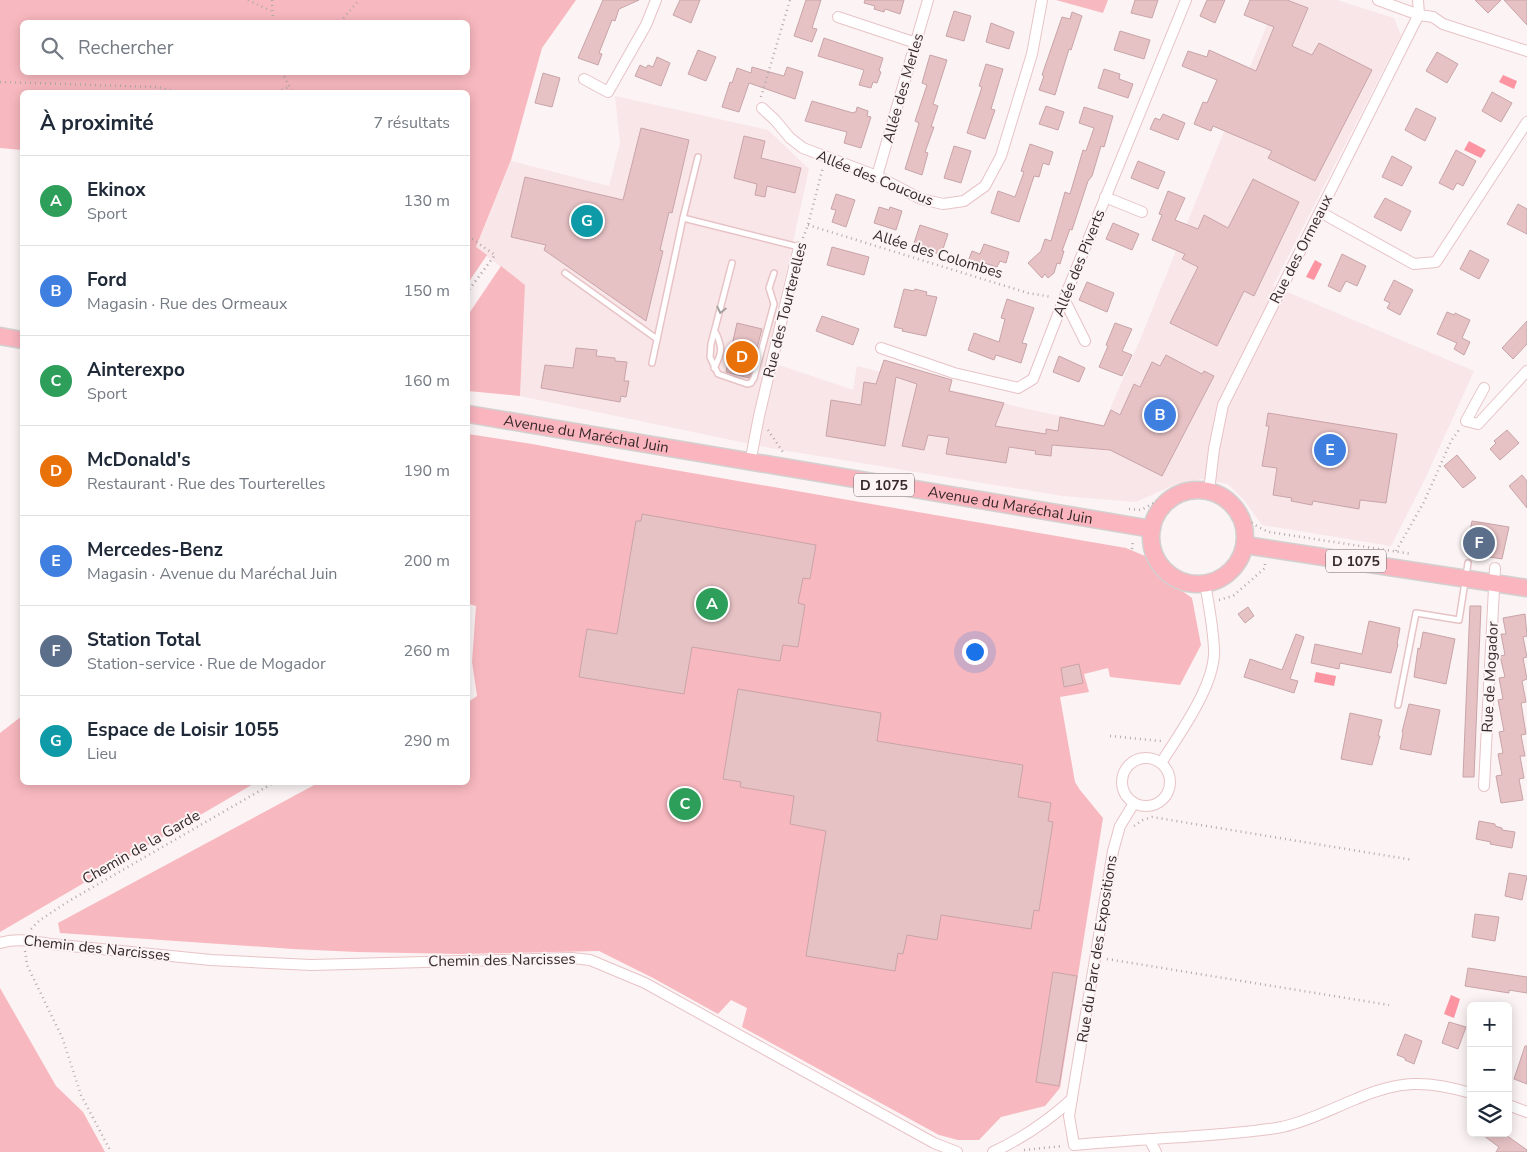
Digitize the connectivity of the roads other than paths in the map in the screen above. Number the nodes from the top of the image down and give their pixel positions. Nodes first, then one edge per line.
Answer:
1 (656, 0) edge
2 (928, 0) edge
3 (1042, 0) edge
4 (1186, 0) edge
5 (1378, 0) edge
6 (1418, 0) edge
7 (1419, 15) junction
8 (838, 17) dead end
9 (916, 44) junction
10 (1527, 51) edge
11 (584, 79) dead end
12 (762, 108) road end
13 (1527, 122) edge
14 (698, 157) dead end
15 (876, 176) junction
16 (1105, 197) junction
17 (1142, 212) dead end
18 (1320, 212) junction
19 (683, 218) junction
20 (799, 247) joint
21 (732, 263) dead end
22 (565, 273) dead end
23 (774, 274) dead end
24 (1064, 299) junction
25 (716, 332) junction
26 (0, 336) edge
27 (657, 339) junction
28 (20, 340) edge
29 (1085, 340) dead end
30 (881, 348) dead end
31 (652, 363) dead end
32 (714, 368) junction
33 (1527, 372) edge
34 (1484, 388) dead end
35 (470, 414) edge
36 (750, 463) junction
37 (1210, 491) junction
38 (1152, 529) junction
39 (1245, 545) junction
40 (1467, 571) junction
41 (1495, 575) junction
42 (1205, 584) junction
43 (1527, 588) edge
44 (1398, 705) dead end
45 (1161, 763) junction
46 (1484, 786) dead end
47 (1134, 803) junction
48 (0, 943) edge
49 (1467, 1092) edge
50 (1072, 1099) junction
51 (1512, 1106) edge
52 (1527, 1112) edge
53 (1148, 1139) junction
54 (957, 1152) edge
55 (993, 1152) edge
56 (1156, 1152) edge

1 - 11 street
2 - 9 street, Allée des Merles
3 - 15 street, Allée des Coucous
4 - 16 street, Allée des Piverts
5 - 7 street
6 - 7 street
7 - 10 street
7 - 18 street, Rue des Ormeaux
8 - 9 street
9 - 15 street, Allée des Merles
12 - 15 street, Allée des Coucous
13 - 18 street
14 - 19 lane
16 - 17 street
16 - 24 street, Allée des Piverts
18 - 37 street, Rue des Ormeaux
19 - 20 lane
19 - 27 lane
20 - 36 street, Rue des Tourterelles
21 -> 25 lane
22 - 27 lane
23 - 32 lane
24 - 29 street
24 - 30 street, Allée des Piverts
25 - 32 lane
25 - 32 lane
26 - 28 main road
27 - 31 lane
33 - 34 street
35 - 36 main road, Avenue du Maréchal Juin / D 1075
36 - 38 main road, Avenue du Maréchal Juin / D 1075
37 - 38 main road
37 - 39 main road
38 - 42 main road
39 - 40 main road, D 1075
39 - 42 main road
40 - 41 main road, D 1075
40 - 44 lane
41 - 43 main road, D 1075
41 - 46 street, Rue de Mogador
42 - 45 street
45 - 47 street
45 - 47 street
47 - 50 street, Rue du Parc des Expositions
48 - 54 street, Chemin des Narcisses
49 - 53 street
50 - 53 street, Rue du Parc des Expositions
50 - 55 street
51 - 52 street
53 - 56 street

